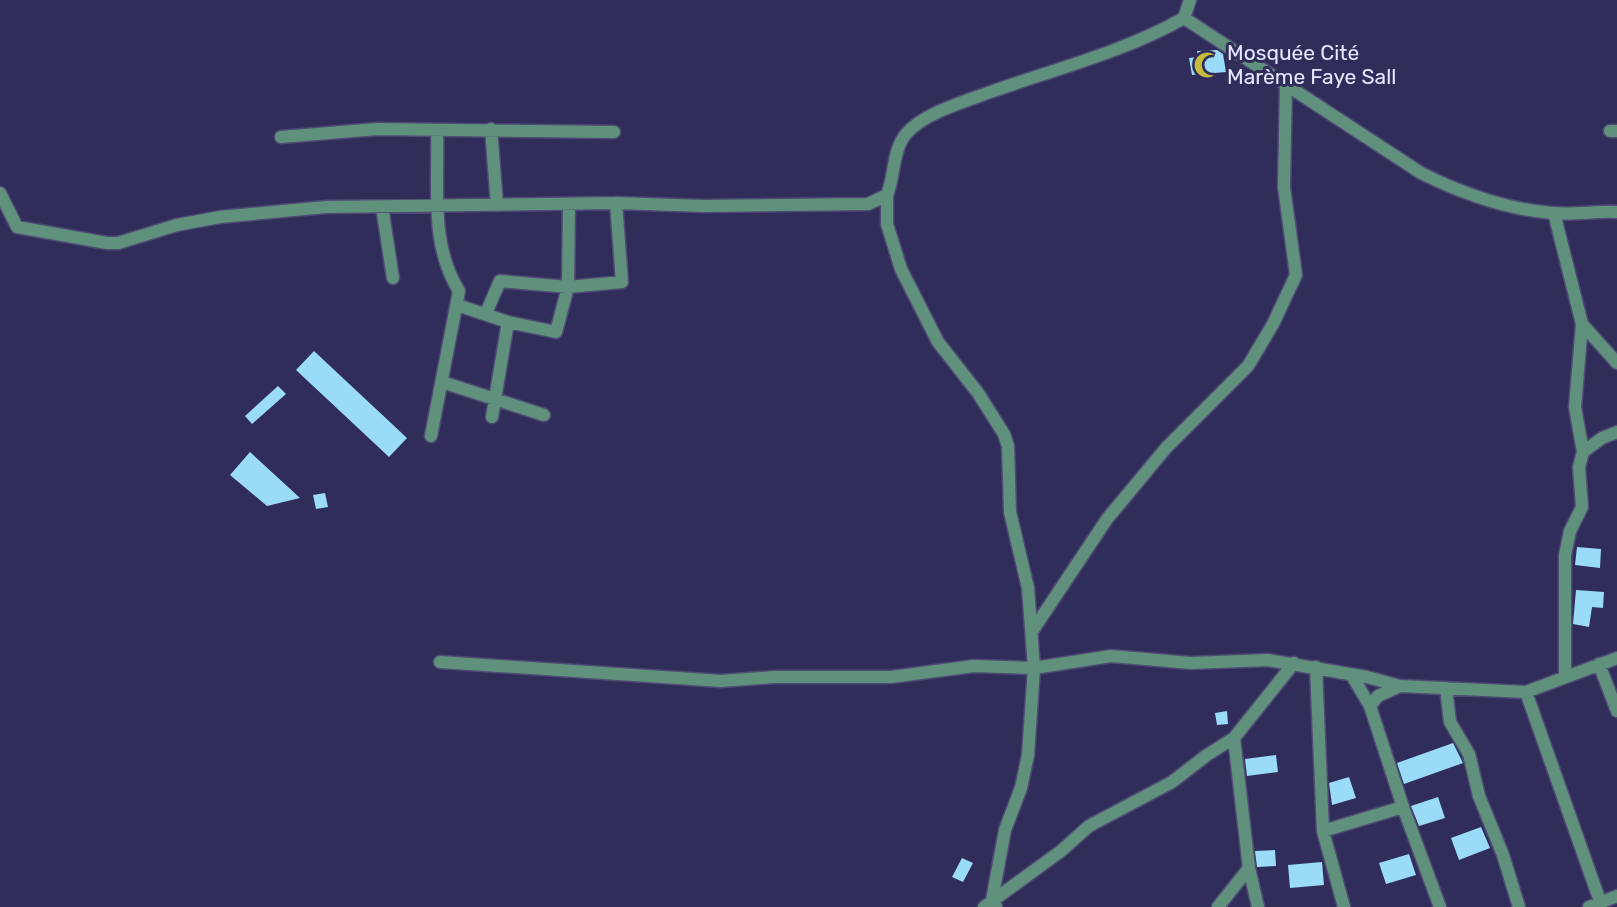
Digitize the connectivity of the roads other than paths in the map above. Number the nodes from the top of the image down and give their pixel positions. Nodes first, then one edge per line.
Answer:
1 (1190, 0) edge
2 (1184, 18) junction
3 (1286, 84) junction
4 (491, 129) junction
5 (437, 132) junction
6 (614, 132) dead end
7 (281, 137) dead end
8 (0, 193) edge
9 (886, 195) junction
10 (616, 203) junction
11 (496, 205) junction
12 (437, 206) junction
13 (569, 206) junction
14 (382, 207) junction
15 (1617, 212) edge
16 (1554, 213) junction
17 (393, 278) dead end
18 (568, 288) junction
19 (457, 305) junction
20 (486, 313) junction
21 (508, 322) junction
22 (1582, 324) junction
23 (1617, 363) edge
24 (442, 382) junction
25 (495, 398) junction
26 (544, 415) dead end
27 (492, 417) dead end
28 (1617, 432) edge
29 (431, 436) dead end
30 (1583, 452) junction
31 (1033, 630) junction
32 (1617, 658) edge
33 (440, 662) dead end
34 (1294, 663) junction
35 (1599, 664) junction
36 (1034, 668) junction
37 (1316, 668) junction
38 (1351, 674) junction
39 (1565, 677) junction
40 (1400, 686) junction
41 (1446, 688) junction
42 (1526, 692) junction
43 (1370, 706) junction
44 (1617, 711) edge
45 (1234, 738) junction
46 (1403, 807) junction
47 (1323, 831) junction
48 (1249, 868) junction
49 (1617, 896) edge
50 (990, 905) edge
51 (1595, 905) edge
52 (1218, 907) edge
53 (1258, 907) edge
54 (1344, 907) edge
55 (1440, 907) edge
56 (1519, 907) edge

1 - 2 street
2 - 3 street
2 - 9 street
3 - 16 street
3 - 31 street
4 - 5 street
4 - 6 street
4 - 11 street
5 - 7 street
5 - 12 street
8 - 14 street
9 - 10 street
9 - 31 street
10 - 13 street
10 - 18 street
11 - 12 street
11 - 13 street
12 - 14 street
12 - 19 street
13 - 18 street
14 - 17 street
15 - 16 street
16 - 22 street
18 - 20 street
18 - 21 street
19 - 20 street
19 - 24 street
20 - 21 street
21 - 25 street
22 - 23 street
22 - 30 street
24 - 25 street
24 - 29 street
25 - 26 street
25 - 27 street
28 - 30 street
30 - 39 street
31 - 36 street
32 - 35 street
33 - 36 street
34 - 36 street
34 - 37 street
34 - 45 street
35 - 39 street
35 - 44 street
36 - 50 street
37 - 38 street
37 - 47 street
38 - 40 street
38 - 43 street
39 - 42 street
40 - 41 street
40 - 43 street
41 - 42 street
41 - 56 street
42 - 51 street
43 - 46 street
45 - 48 street
45 - 50 street
46 - 47 street
46 - 55 street
47 - 54 street
48 - 52 street
48 - 53 street
49 - 51 street

